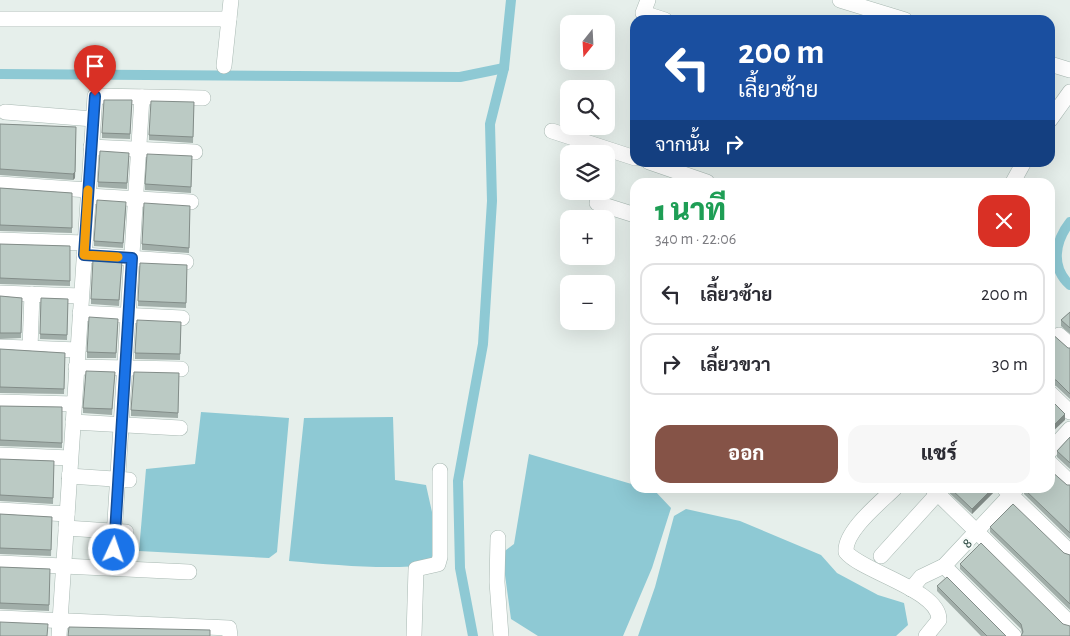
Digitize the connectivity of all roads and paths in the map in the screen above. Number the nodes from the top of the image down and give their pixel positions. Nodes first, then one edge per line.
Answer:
1 (231, 0) edge
2 (648, 0) edge
3 (840, 0) edge
4 (649, 15) edge
5 (889, 15) edge
6 (0, 19) edge
7 (229, 19) junction
8 (224, 66) dead end
9 (1055, 66) edge
10 (1070, 70) edge
11 (1070, 92) edge
12 (142, 97) junction
13 (203, 98) dead end
14 (5, 112) dead end
15 (1055, 113) edge
16 (93, 119) junction
17 (552, 131) dead end
18 (91, 147) junction
19 (138, 149) junction
20 (195, 152) dead end
21 (630, 156) edge
22 (664, 167) edge
23 (1021, 167) edge
24 (695, 178) edge
25 (1015, 178) edge
26 (0, 184) edge
27 (88, 193) junction
28 (135, 199) junction
29 (190, 202) dead end
30 (597, 203) dead end
31 (630, 213) edge
32 (0, 240) edge
33 (84, 249) junction
34 (132, 258) junction
35 (186, 262) dead end
36 (0, 293) edge
37 (32, 294) junction
38 (81, 296) junction
39 (80, 313) junction
40 (128, 315) junction
41 (182, 318) dead end
42 (0, 347) edge
43 (30, 348) junction
44 (78, 350) junction
45 (76, 367) junction
46 (125, 368) junction
47 (181, 368) dead end
48 (1055, 398) edge
49 (0, 402) edge
50 (74, 404) junction
51 (1070, 412) edge
52 (73, 422) junction
53 (121, 425) junction
54 (180, 428) dead end
55 (1070, 429) edge
56 (1055, 446) edge
57 (0, 455) edge
58 (70, 458) junction
59 (1055, 468) edge
60 (440, 471) dead end
61 (69, 476) junction
62 (124, 480) junction
63 (1070, 482) edge
64 (890, 493) edge
65 (933, 493) edge
66 (938, 493) edge
67 (1009, 493) edge
68 (1014, 493) edge
69 (0, 510) edge
70 (66, 521) junction
71 (120, 532) junction
72 (977, 532) junction
73 (498, 538) dead end
74 (1070, 552) edge
75 (881, 556) dead end
76 (0, 563) edge
77 (64, 566) junction
78 (944, 566) junction
79 (112, 568) junction
80 (189, 572) dead end
81 (911, 589) junction
82 (0, 618) edge
83 (60, 620) junction
84 (1070, 623) edge
85 (59, 636) edge
86 (230, 636) edge
87 (414, 636) edge
88 (501, 636) edge
89 (926, 636) edge
90 (1014, 636) edge

1 - 7 street
2 - 4 street
3 - 5 street
6 - 7 street
7 - 8 street
9 - 10 street
11 - 15 street
12 - 13 street
12 - 16 street
12 - 19 street
14 - 16 street
16 - 18 street
17 - 21 street
18 - 19 street
18 - 27 street
19 - 20 street
19 - 28 street
22 - 24 street
23 - 25 street
26 - 27 street
27 - 28 street
27 - 33 street
28 - 29 street
28 - 34 street
30 - 31 street
32 - 33 street
33 - 34 street
33 - 38 street
34 - 35 street
34 - 40 street
36 - 37 street
37 - 38 street
37 - 43 street
38 - 39 street
39 - 40 street
39 - 44 street
40 - 41 street
40 - 46 street
42 - 43 street
43 - 44 street
44 - 45 street
45 - 46 street
45 - 50 street
46 - 47 street
46 - 53 street
48 - 51 street
49 - 50 street
50 - 52 street
52 - 53 street
52 - 58 street
53 - 54 street
53 - 62 street
55 - 56 street
57 - 58 street
58 - 61 street
59 - 63 street
60 - 87 street
61 - 62 street
61 - 70 street
62 - 71 street
64 - 81 street
65 - 75 street
66 - 72 street
67 - 72 street, 8
68 - 74 street
69 - 70 street
70 - 71 street
70 - 77 street
71 - 79 street
72 - 78 street, 8
72 - 84 street
73 - 88 street
76 - 77 street
77 - 79 street
77 - 83 street
78 - 81 street, 8
78 - 90 street
79 - 80 street
81 - 89 street
82 - 83 street
83 - 85 street
83 - 86 street

